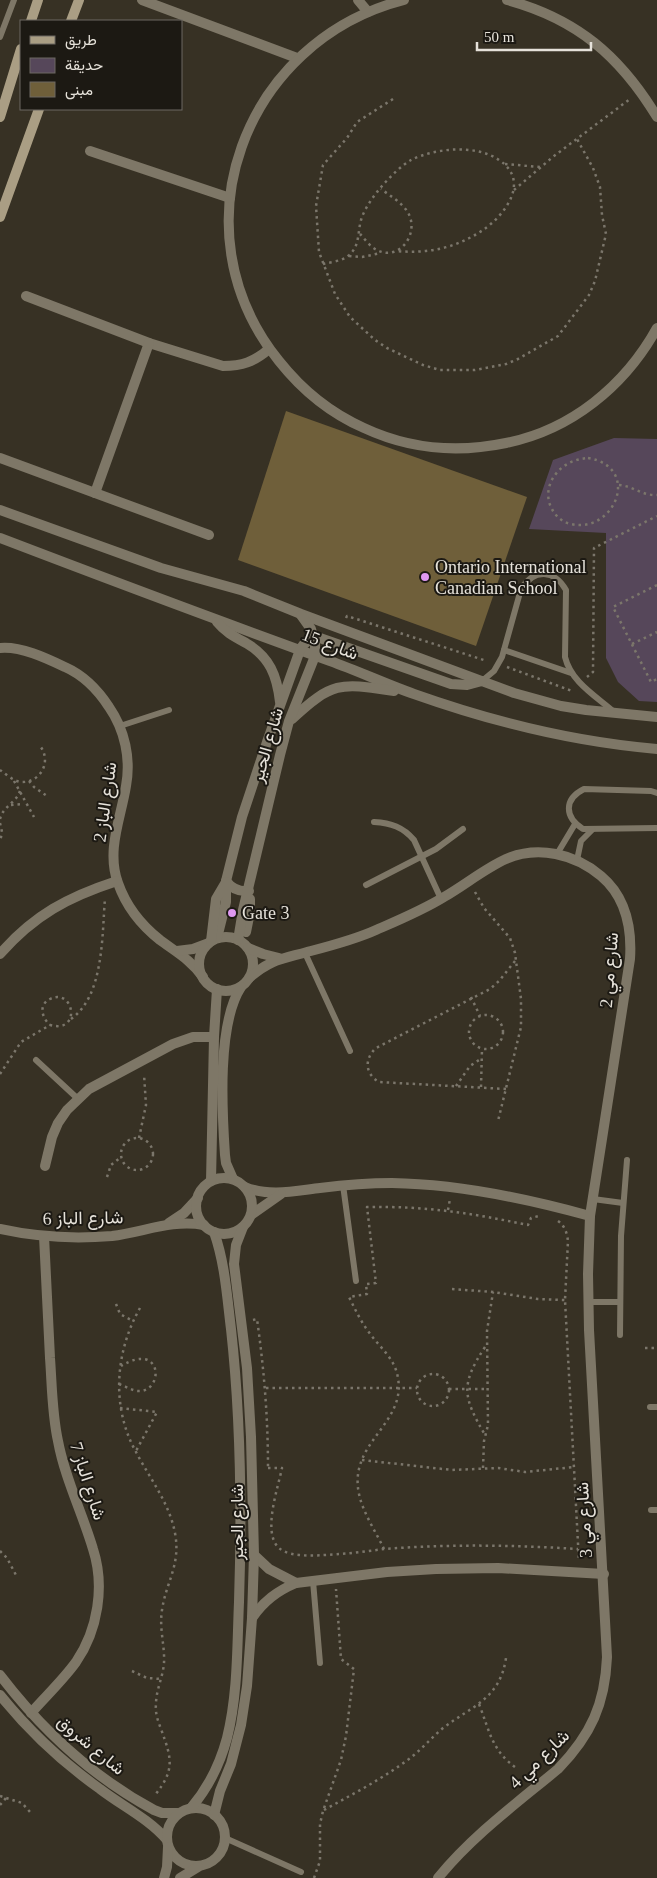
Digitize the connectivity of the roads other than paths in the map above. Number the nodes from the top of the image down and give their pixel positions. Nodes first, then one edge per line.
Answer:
1 (14, 0) edge
2 (38, 0) edge
3 (79, 0) edge
4 (142, 0) edge
5 (358, 0) edge
6 (404, 0) edge
7 (508, 0) edge
8 (368, 12) junction
9 (30, 20) edge
10 (71, 20) edge
11 (0, 37) edge
12 (20, 52) edge
13 (297, 58) junction
14 (39, 110) edge
15 (0, 117) edge
16 (657, 118) edge
17 (90, 151) dead end
18 (230, 198) junction
19 (0, 217) edge
20 (26, 296) dead end
21 (657, 328) edge
22 (149, 342) junction
23 (269, 349) junction
24 (0, 458) edge
25 (95, 493) junction
26 (0, 510) edge
27 (208, 535) dead end
28 (0, 538) edge
29 (301, 614) junction
30 (214, 620) junction
31 (314, 638) junction
32 (0, 648) edge
33 (300, 650) junction
34 (504, 650) junction
35 (315, 656) junction
36 (571, 673) junction
37 (482, 681) junction
38 (412, 694) junction
39 (281, 705) junction
40 (169, 710) dead end
41 (616, 714) junction
42 (657, 717) edge
43 (289, 721) junction
44 (120, 726) junction
45 (657, 749) edge
46 (657, 793) edge
47 (374, 822) dead end
48 (575, 824) junction
49 (657, 828) edge
50 (463, 829) dead end
51 (592, 830) junction
52 (557, 854) junction
53 (422, 857) junction
54 (577, 860) junction
55 (117, 881) junction
56 (226, 881) junction
57 (366, 885) dead end
58 (249, 891) junction
59 (441, 899) junction
60 (212, 941) junction
61 (243, 944) junction
62 (177, 951) junction
63 (305, 953) junction
64 (0, 954) edge
65 (279, 958) junction
66 (203, 977) junction
67 (249, 978) junction
68 (241, 987) junction
69 (217, 989) junction
70 (214, 1037) junction
71 (350, 1051) dead end
72 (36, 1060) dead end
73 (77, 1098) junction
74 (627, 1160) dead end
75 (45, 1166) dead end
76 (233, 1179) junction
77 (212, 1181) junction
78 (343, 1185) junction
79 (245, 1187) junction
80 (283, 1192) junction
81 (198, 1198) junction
82 (593, 1199) junction
83 (623, 1203) junction
84 (251, 1215) junction
85 (590, 1216) junction
86 (166, 1224) junction
87 (204, 1225) junction
88 (243, 1227) junction
89 (0, 1229) edge
90 (214, 1232) junction
91 (44, 1236) junction
92 (356, 1281) dead end
93 (588, 1302) junction
94 (619, 1302) junction
95 (620, 1335) dead end
96 (254, 1554) junction
97 (604, 1574) junction
98 (313, 1581) junction
99 (296, 1584) junction
100 (252, 1618) junction
101 (320, 1662) dead end
102 (0, 1675) edge
103 (0, 1695) edge
104 (31, 1713) junction
105 (191, 1808) junction
106 (179, 1813) junction
107 (214, 1815) junction
108 (225, 1838) junction
109 (167, 1843) junction
110 (198, 1867) junction
111 (301, 1872) dead end
112 (164, 1878) edge
113 (180, 1878) edge
114 (438, 1878) edge

1 - 11 lane
2 - 9 main road
3 - 10 main road
4 - 13 street
5 - 8 street
6 - 8 street
7 - 16 street
8 - 13 street
12 - 15 main road
13 - 18 street
14 - 19 main road
17 - 18 street
18 - 23 street
20 - 22 street
21 - 23 street
22 - 23 street
22 - 25 street
24 - 25 street
25 - 27 street
26 - 29 street, شارع 15
28 - 30 street, شارع 15
29 - 31 street, شارع الجير
29 - 37 street, شارع 15
30 - 33 street, شارع 15
30 - 39 street
31 - 33 street
31 - 35 street, شارع الجير
31 - 37 street
32 - 44 street, شارع الباز 2
33 - 35 street, شارع 15
33 - 39 street, شارع الجير
34 - 36 lane
34 - 36 lane
34 - 37 lane
35 - 38 street, شارع 15
35 - 43 street, شارع الجير
36 - 41 lane
37 - 41 street, شارع 15
38 - 43 street
38 - 45 street, شارع 15
39 - 56 street, شارع الجير
40 - 44 lane
41 - 42 street, شارع 15
43 - 58 street, شارع الجير
44 - 55 street, شارع الباز 2
46 - 48 lane
47 - 53 lane
48 - 51 lane
48 - 52 lane
49 - 51 lane
50 - 53 lane
51 - 54 lane
52 - 54 street, شارع مي 2
52 - 59 street, شارع مي 2
53 - 57 lane
53 - 59 lane
54 - 82 street, شارع مي 2
55 - 62 street, شارع الباز 2
55 - 64 street
56 - 58 street
56 - 60 street, شارع الجير
58 - 61 street, شارع الجير
59 - 63 street, شارع مي 2
60 - 61 street
60 - 62 street
60 - 66 street
61 - 65 street, شارع مي 2
61 - 67 street
62 - 66 street, شارع الباز 2
63 - 65 street, شارع مي 2
63 - 71 lane
65 - 67 street, شارع مي 2
66 - 69 street
67 - 68 street
68 - 69 street
68 - 76 street
69 - 70 street
70 - 73 street
70 - 77 street
72 - 73 lane
73 - 75 street
74 - 83 lane
76 - 77 street
76 - 79 street
77 - 81 street
78 - 80 street
78 - 85 street
78 - 92 lane
79 - 80 street
79 - 84 street
80 - 84 street
81 - 86 street, شارع الباز 6
81 - 87 street
82 - 83 lane
82 - 85 street, شارع مي 2
83 - 94 lane
84 - 88 street
85 - 93 street, شارع مي 3
86 - 87 street, شارع الباز 6
86 - 91 street, شارع الباز 6
87 - 90 street
88 - 90 street
88 - 96 street, شارع الجير
89 - 91 street, شارع الباز 6
90 - 105 street, شارع الجير
91 - 104 street, شارع الباز 7
93 - 94 lane
93 - 97 street, شارع مي 3
94 - 95 lane
96 - 99 street
96 - 100 street, شارع الجير
97 - 98 street, شارع مي 3
97 - 114 street, شارع مي 4
98 - 99 street, شارع مي 3
98 - 101 lane
99 - 100 street, شارع مي 3
100 - 107 street, شارع الجير
102 - 104 street, شارع شروق
103 - 109 street, شارع شروق
104 - 106 street, شارع شروق
105 - 106 street
105 - 107 street
106 - 109 street
107 - 108 street
108 - 110 street
108 - 111 lane
109 - 110 street
109 - 112 street
110 - 113 street

